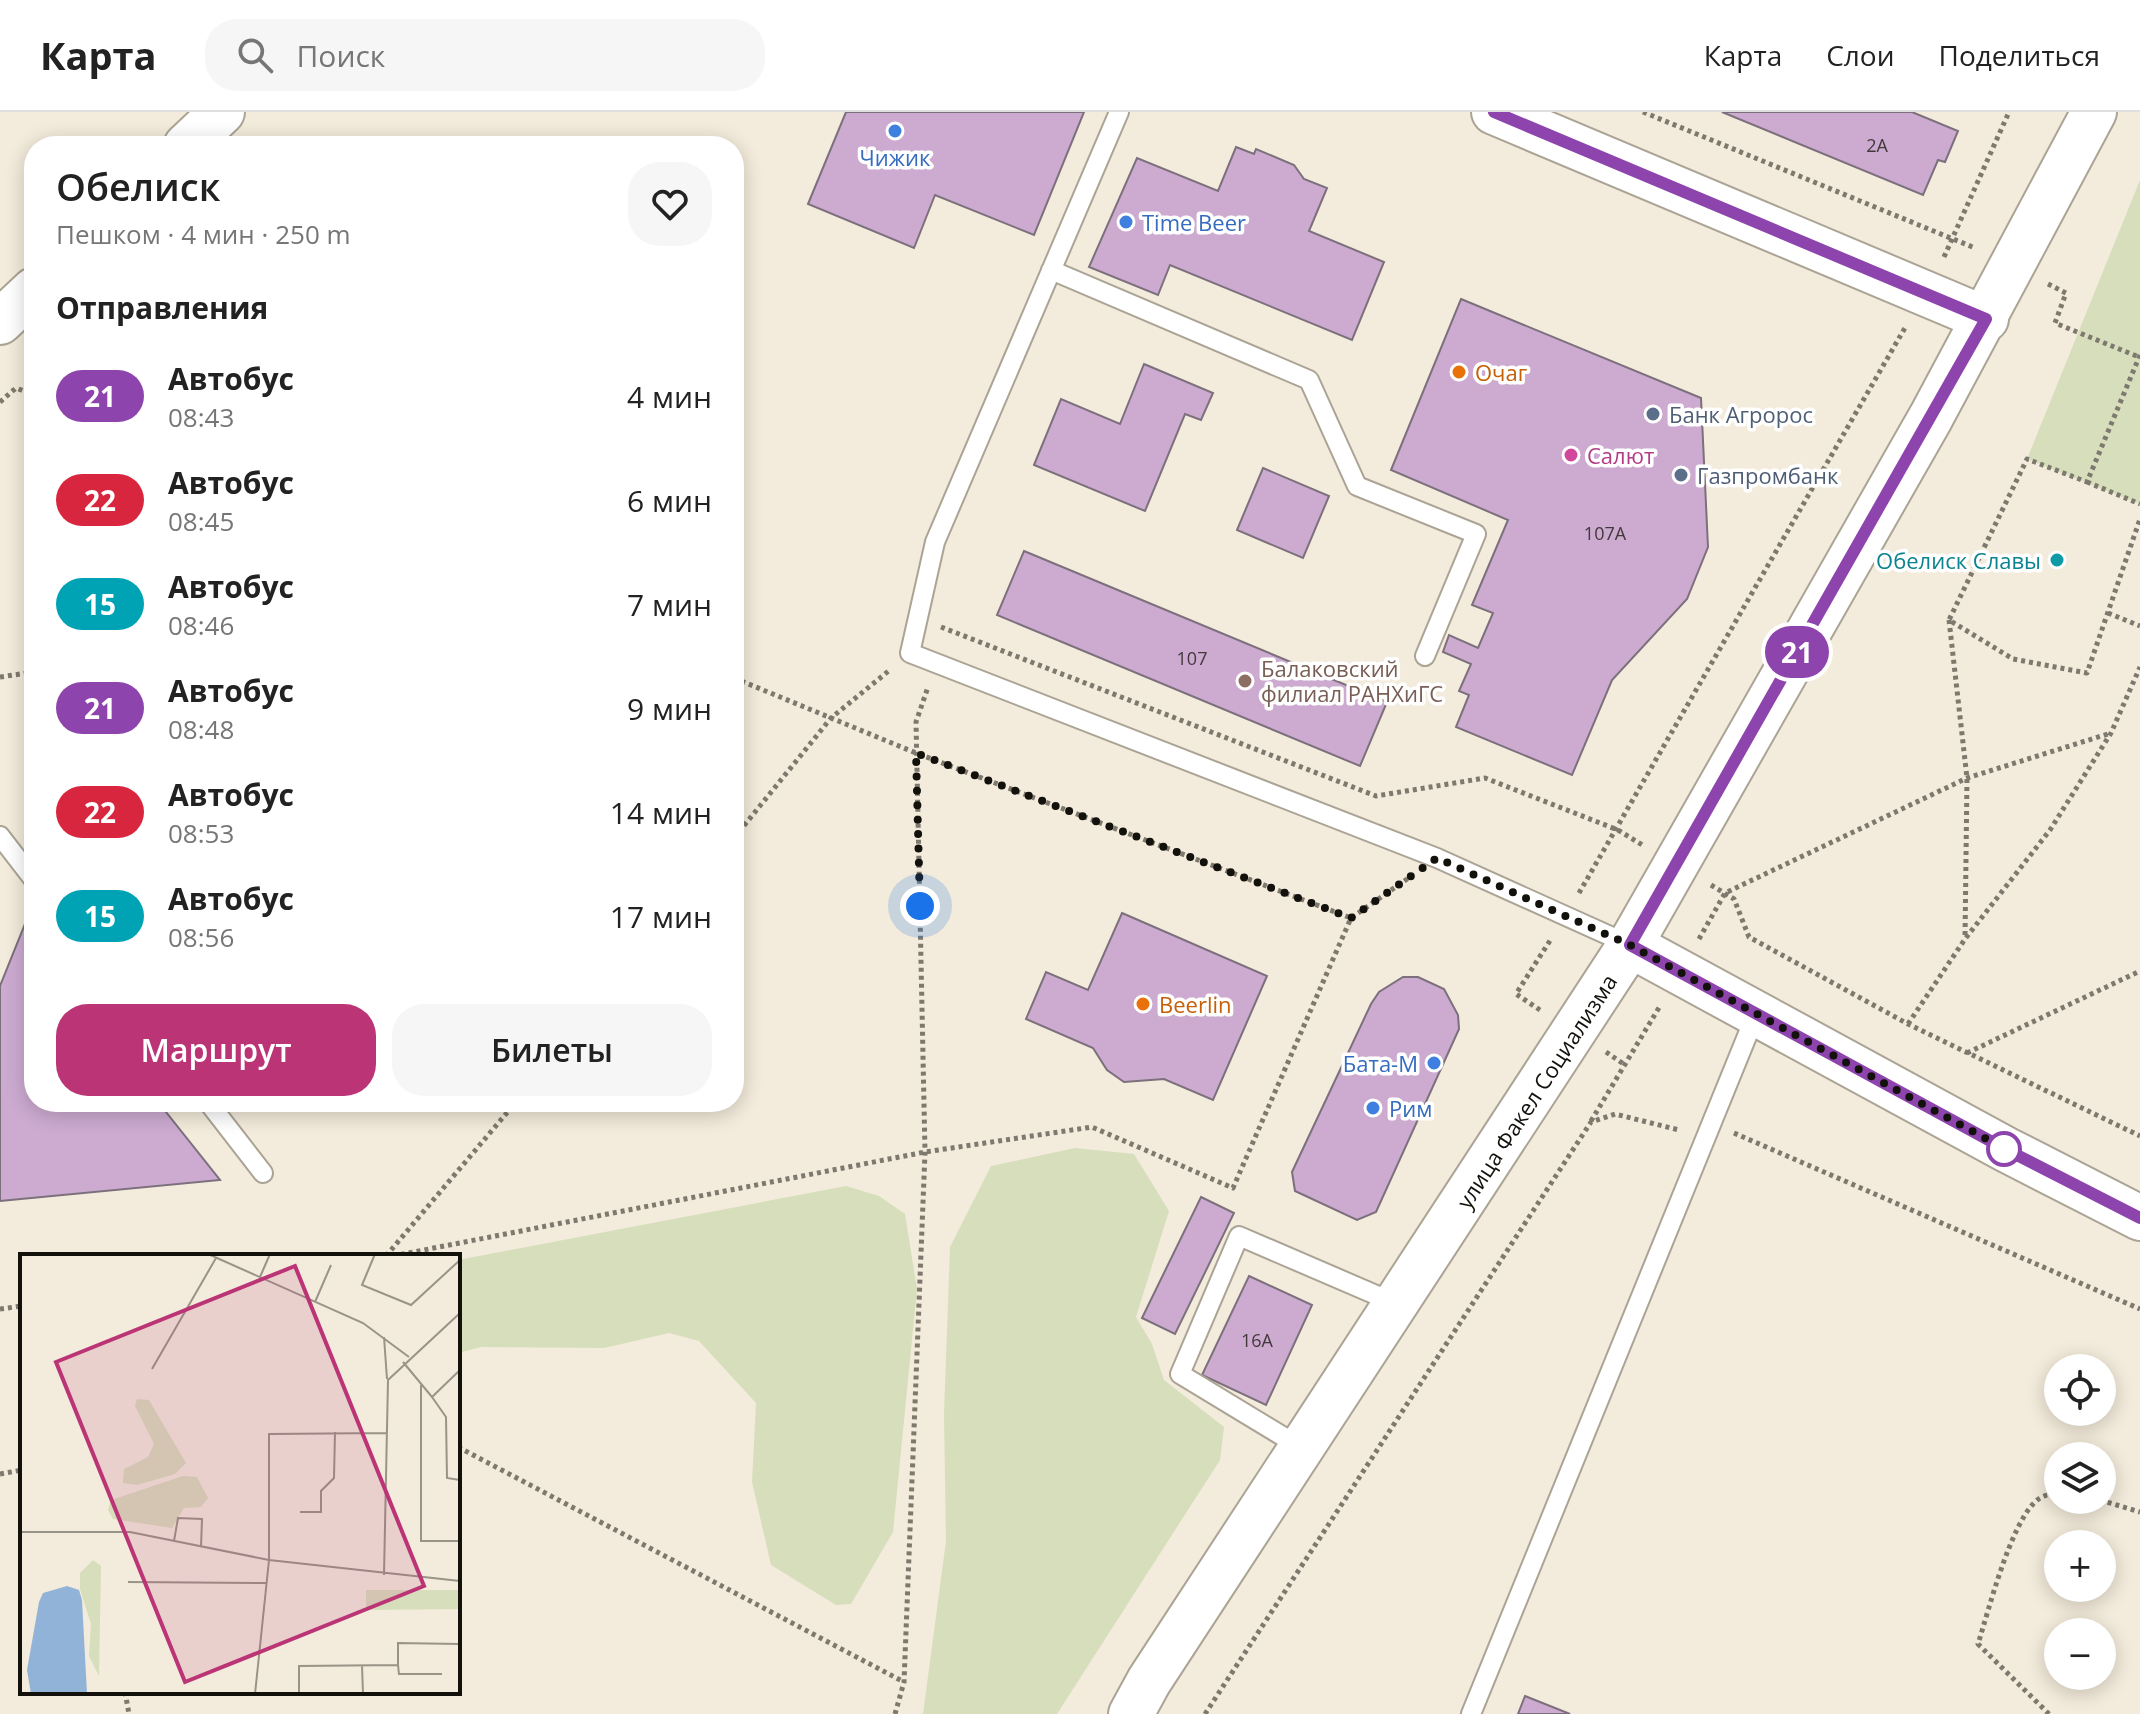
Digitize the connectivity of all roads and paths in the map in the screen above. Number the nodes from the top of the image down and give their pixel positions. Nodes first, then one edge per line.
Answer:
1 (222, 112) edge
2 (1119, 112) edge
3 (1494, 112) edge
4 (1643, 112) edge
5 (2009, 112) edge
6 (2094, 112) edge
7 (197, 136) edge
8 (1954, 238) junction
9 (1978, 249) dead end
10 (1942, 261) dead end
11 (1051, 270) junction
12 (2040, 280) dead end
13 (24, 299) edge
14 (1913, 314) dead end
15 (1986, 319) junction
16 (0, 322) edge
17 (2140, 356) edge
18 (24, 391) edge
19 (0, 402) edge
20 (2087, 482) junction
21 (2140, 504) edge
22 (2140, 519) edge
23 (2108, 613) junction
24 (918, 619) junction
25 (1949, 620) junction
26 (2140, 626) edge
27 (910, 653) junction
28 (1425, 656) dead end
29 (937, 664) junction
30 (2140, 667) edge
31 (24, 673) edge
32 (0, 677) edge
33 (744, 682) edge
34 (831, 718) junction
35 (2111, 733) junction
36 (916, 753) junction
37 (1967, 778) junction
38 (744, 826) edge
39 (0, 836) edge
40 (1437, 858) junction
41 (24, 867) edge
42 (1709, 885) dead end
43 (1725, 893) junction
44 (1351, 918) junction
45 (1965, 939) junction
46 (1630, 945) junction
47 (2140, 971) edge
48 (1756, 1014) junction
49 (1908, 1024) junction
50 (1967, 1053) junction
51 (216, 1112) edge
52 (508, 1112) edge
53 (1711, 1124) junction
54 (2140, 1136) edge
55 (925, 1152) junction
56 (263, 1173) dead end
57 (2140, 1218) edge
58 (388, 1254) edge
59 (403, 1254) edge
60 (1397, 1304) junction
61 (20, 1306) edge
62 (0, 1309) edge
63 (2140, 1309) edge
64 (460, 1448) edge
65 (1303, 1449) junction
66 (20, 1470) edge
67 (0, 1474) edge
68 (2044, 1496) edge
69 (2116, 1505) edge
70 (2140, 1512) edge
71 (904, 1682) junction
72 (125, 1694) edge
73 (129, 1714) edge
74 (895, 1714) edge
75 (1131, 1714) edge
76 (1205, 1714) edge
77 (1471, 1714) edge
78 (2049, 1714) edge

1 - 7 main road
2 - 11 lane
3 - 15 main road
4 - 8 path
5 - 8 path
6 - 15 main road, улица Факел Социализма
8 - 9 path
8 - 10 path
11 - 24 lane
11 - 28 lane
12 - 17 path
13 - 16 main road
14 - 24 path
15 - 46 main road, улица Факел Социализма
17 - 20 path
18 - 19 path
20 - 21 path
20 - 25 path
22 - 23 path
23 - 25 path
23 - 26 path
24 - 27 lane
25 - 37 path
27 - 29 lane
27 - 34 path
29 - 36 path
29 - 40 lane
30 - 35 path
31 - 32 path
33 - 34 path
34 - 36 path
34 - 38 path
35 - 37 path
35 - 45 path
36 - 44 path
36 - 55 path
37 - 43 path
37 - 45 path
39 - 41 lane
40 - 44 path
40 - 46 lane
42 - 43 path
43 - 49 path
44 - 55 path
45 - 49 path
46 - 48 main road
46 - 60 main road, улица Факел Социализма
47 - 50 path
48 - 53 lane
48 - 57 main road
49 - 50 path
50 - 54 path
51 - 56 lane
52 - 58 path
53 - 63 path
53 - 76 path
53 - 77 lane
55 - 59 path
55 - 71 path
60 - 65 main road, улица Факел Социализма
60 - 65 lane
61 - 62 path
64 - 71 path
65 - 75 main road, улица Факел Социализма
66 - 67 path
68 - 78 path
69 - 70 path
71 - 74 path
72 - 73 path

